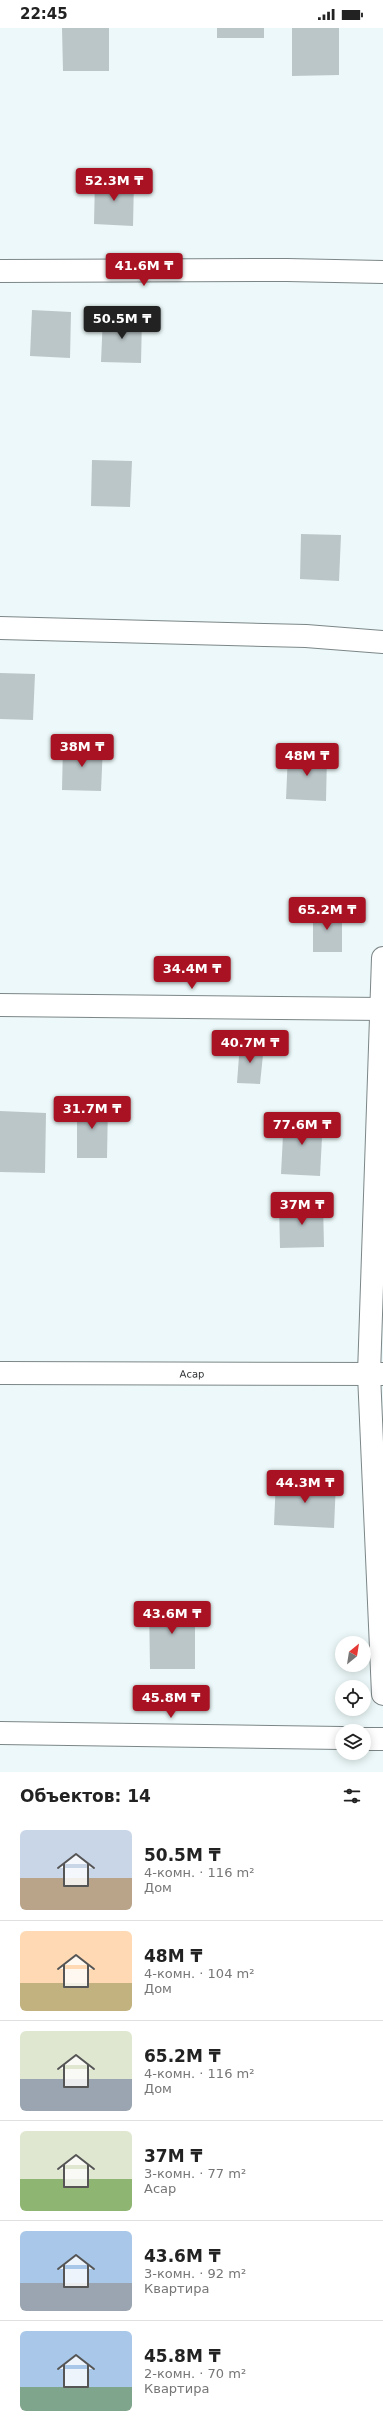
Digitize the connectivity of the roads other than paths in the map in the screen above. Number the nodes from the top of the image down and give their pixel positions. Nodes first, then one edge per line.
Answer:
1 (0, 271) edge
2 (383, 272) edge
3 (0, 628) edge
4 (383, 642) edge
5 (383, 958) edge
6 (0, 1004) edge
7 (382, 1009) edge
8 (0, 1373) edge
9 (376, 1374) edge
10 (383, 1694) edge
11 (0, 1733) edge
12 (335, 1738) edge
13 (371, 1739) edge
14 (383, 1739) edge

1 - 2 street
3 - 4 street
5 - 7 street
6 - 7 street
7 - 9 street
8 - 9 street, Асар
9 - 10 street
11 - 12 street
13 - 14 street

